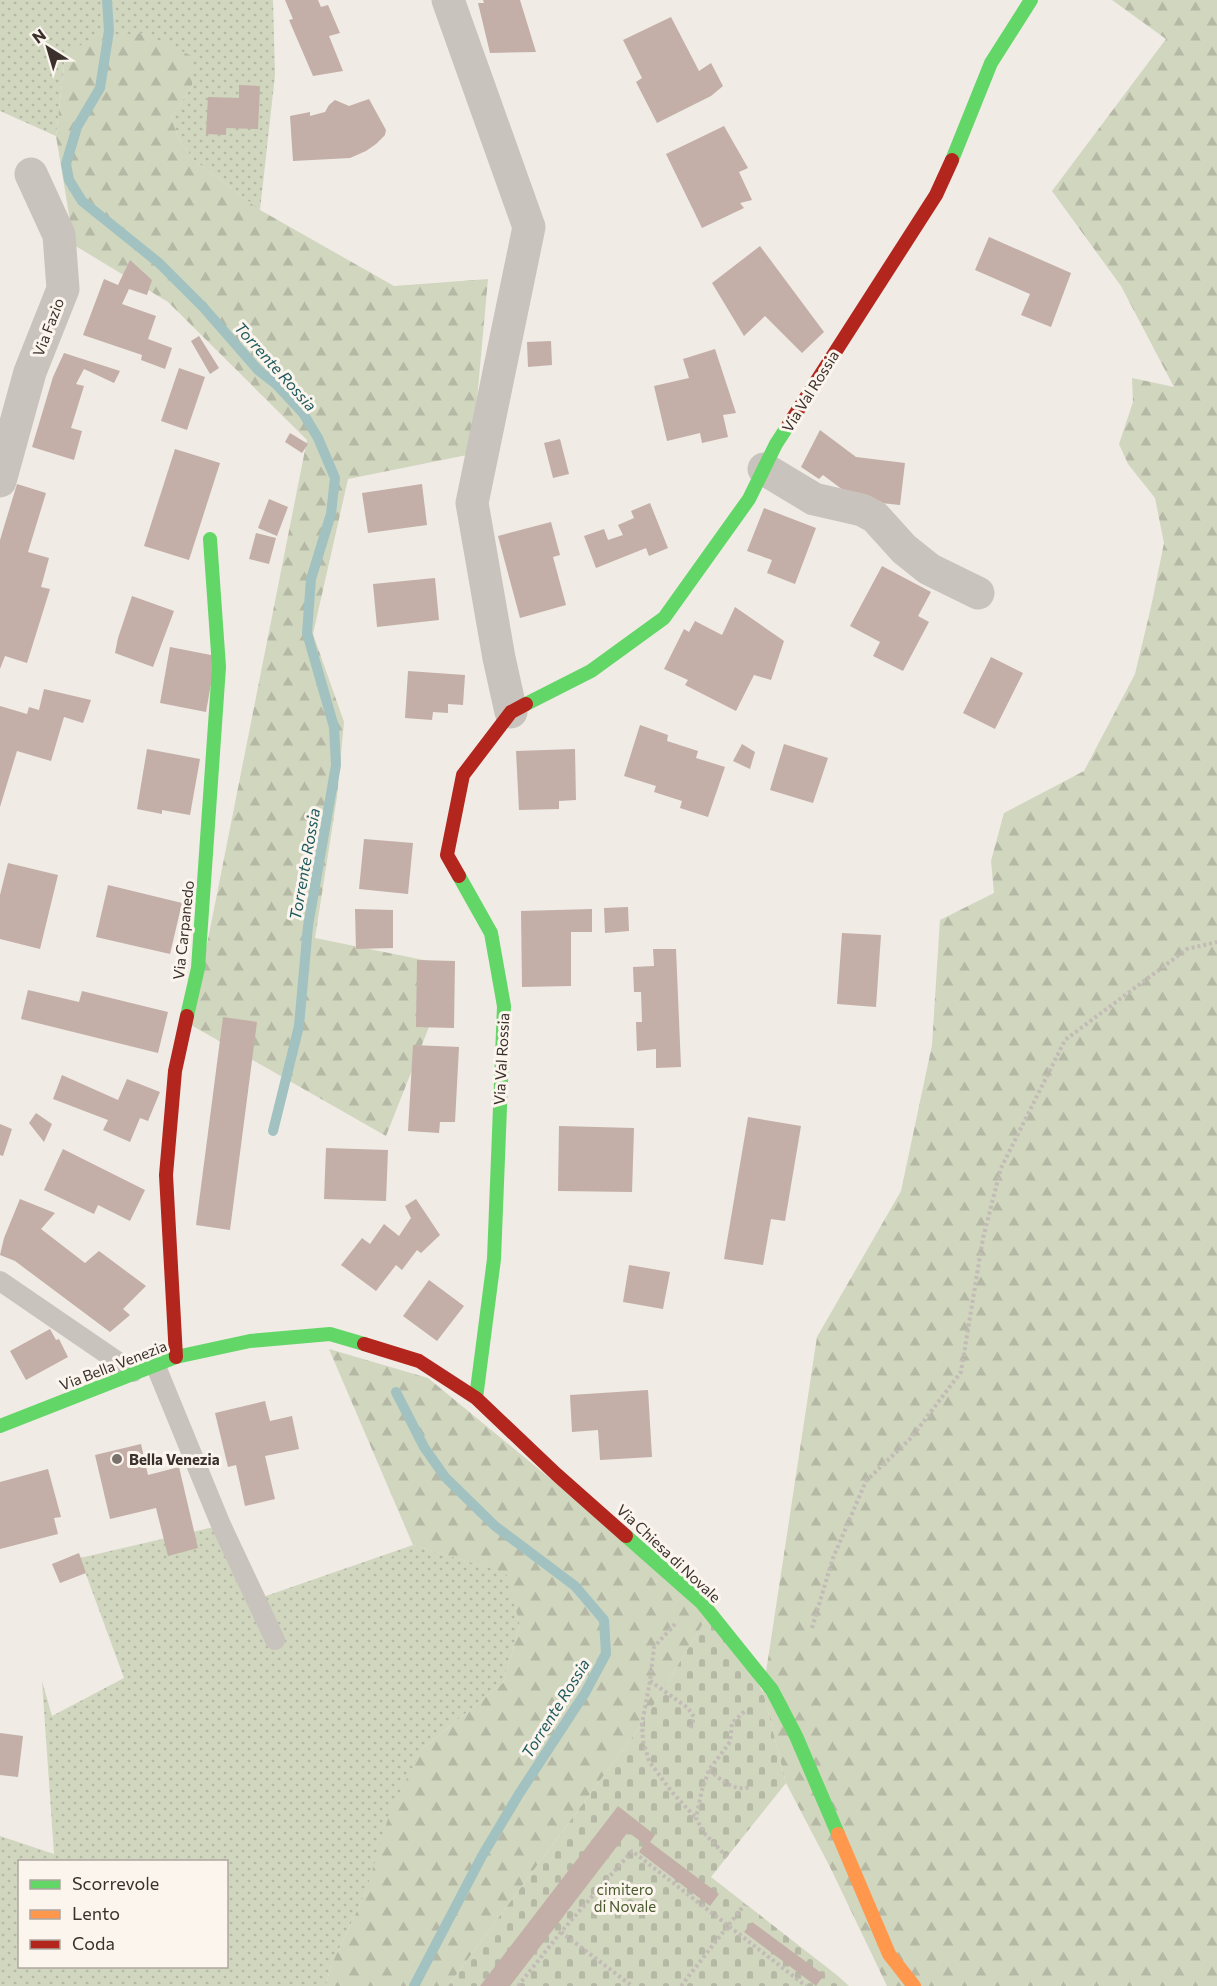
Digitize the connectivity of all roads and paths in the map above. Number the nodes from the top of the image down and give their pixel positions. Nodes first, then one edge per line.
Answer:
1 (448, 0) edge
2 (1031, 0) edge
3 (31, 174) dead end
4 (764, 469) junction
5 (0, 481) edge
6 (210, 539) dead end
7 (978, 593) dead end
8 (511, 712) junction
9 (1217, 942) edge
10 (0, 1281) edge
11 (176, 1357) junction
12 (155, 1364) junction
13 (133, 1372) junction
14 (476, 1398) junction
15 (0, 1426) edge
16 (685, 1621) dead end
17 (812, 1628) dead end
18 (275, 1640) dead end
19 (650, 1681) junction
20 (753, 1703) dead end
21 (690, 1731) dead end
22 (709, 1770) junction
23 (750, 1787) dead end
24 (696, 1818) junction
25 (727, 1857) dead end
26 (745, 1904) dead end
27 (728, 1925) junction
28 (561, 1932) junction
29 (518, 1986) edge
30 (632, 1986) edge
31 (681, 1986) edge
32 (806, 1986) edge
33 (914, 1986) edge

1 - 8 street
2 - 4 street, Via Val Rossia
3 - 5 street, Via Fazio
4 - 7 street
4 - 8 street, Via Val Rossia
6 - 11 street, Via Carpanedo
8 - 14 street, Via Val Rossia
9 - 17 path
10 - 13 lane
11 - 12 street, Via Bella Venezia
11 - 14 street, Via Bella Venezia
12 - 13 street, Via Bella Venezia
12 - 18 lane
13 - 15 street, Via Bella Venezia
14 - 33 street, Via Chiesa di Novale
16 - 19 path
19 - 21 path
19 - 24 path
20 - 22 path
22 - 23 path
22 - 24 path
24 - 25 path
26 - 27 path
27 - 28 path
27 - 31 path
27 - 32 path
28 - 29 path
28 - 30 path

